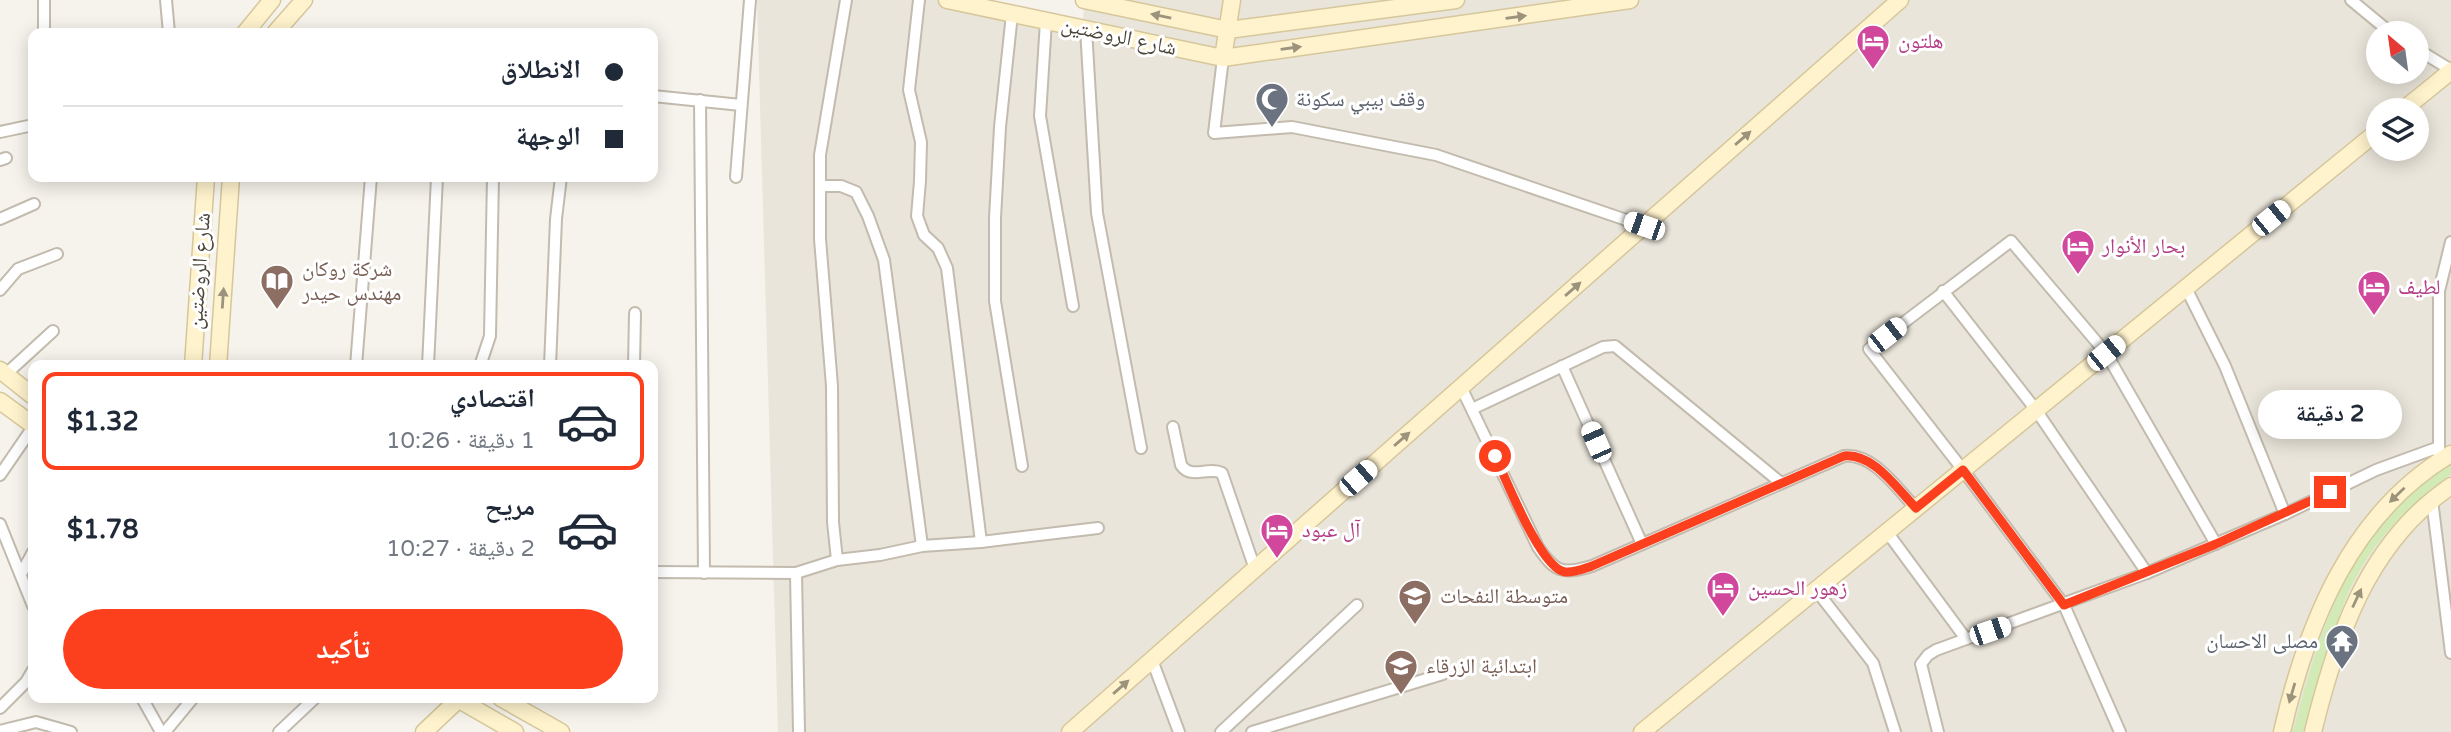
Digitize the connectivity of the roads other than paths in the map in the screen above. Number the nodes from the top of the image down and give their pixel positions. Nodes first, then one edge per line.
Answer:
1 (44, 0) edge
2 (166, 0) edge
3 (272, 0) edge
4 (304, 0) edge
5 (750, 0) edge
6 (846, 0) edge
7 (919, 0) edge
8 (947, 0) edge
9 (1084, 0) edge
10 (1232, 0) edge
11 (1456, 0) edge
12 (1630, 0) edge
13 (1899, 0) edge
14 (2351, 0) edge
15 (1127, 4) edge
16 (1012, 14) junction
17 (1046, 21) junction
18 (2377, 21) edge
19 (44, 28) edge
20 (169, 28) edge
21 (249, 28) edge
22 (279, 28) edge
23 (1086, 29) junction
24 (1228, 30) junction
25 (1223, 58) junction
26 (2429, 60) edge
27 (2449, 78) edge
28 (658, 96) edge
29 (2420, 98) edge
30 (700, 100) junction
31 (741, 106) junction
32 (28, 126) edge
33 (0, 132) edge
34 (2366, 141) edge
35 (736, 177) dead end
36 (206, 182) edge
37 (231, 182) edge
38 (371, 182) edge
39 (436, 182) edge
40 (493, 182) edge
41 (560, 182) edge
42 (820, 186) junction
43 (34, 204) dead end
44 (0, 219) edge
45 (1644, 226) junction
46 (2451, 242) edge
47 (57, 254) dead end
48 (2186, 288) junction
49 (0, 290) edge
50 (1943, 291) junction
51 (1073, 306) dead end
52 (635, 313) dead end
53 (2451, 325) edge
54 (2438, 327) junction
55 (53, 331) dead end
56 (2106, 353) junction
57 (192, 360) edge
58 (218, 360) edge
59 (356, 360) edge
60 (428, 360) edge
61 (482, 360) edge
62 (550, 360) edge
63 (634, 360) edge
64 (1562, 366) junction
65 (3, 373) edge
66 (1461, 387) junction
67 (28, 392) edge
68 (0, 401) edge
69 (1472, 410) junction
70 (2036, 410) junction
71 (28, 422) edge
72 (1172, 427) dead end
73 (28, 433) edge
74 (1141, 448) dead end
75 (2443, 454) edge
76 (1022, 466) dead end
77 (1963, 470) junction
78 (0, 475) edge
79 (1781, 483) junction
80 (2451, 486) edge
81 (2432, 500) junction
82 (1916, 508) junction
83 (2285, 514) junction
84 (0, 524) edge
85 (1098, 528) dead end
86 (1887, 532) junction
87 (2, 536) edge
88 (981, 542) junction
89 (1642, 544) junction
90 (2216, 544) junction
91 (922, 546) junction
92 (837, 560) junction
93 (28, 561) edge
94 (1255, 569) junction
95 (658, 572) edge
96 (704, 572) junction
97 (21, 573) junction
98 (796, 573) junction
99 (2147, 573) junction
100 (1816, 590) junction
101 (28, 592) edge
102 (1357, 605) dead end
103 (2064, 605) junction
104 (1966, 639) junction
105 (2451, 653) edge
106 (1152, 660) junction
107 (1443, 674) dead end
108 (28, 679) edge
109 (145, 703) edge
110 (189, 703) edge
111 (310, 703) edge
112 (454, 703) edge
113 (463, 703) edge
114 (508, 703) edge
115 (0, 708) edge
116 (516, 708) junction
117 (495, 728) edge
118 (0, 731) edge
119 (71, 732) edge
120 (163, 732) edge
121 (279, 732) edge
122 (424, 732) edge
123 (515, 732) edge
124 (561, 732) edge
125 (799, 732) edge
126 (1070, 732) edge
127 (1179, 732) edge
128 (1221, 732) edge
129 (1252, 732) edge
130 (1642, 732) edge
131 (1895, 732) edge
132 (1938, 732) edge
133 (2120, 732) edge
134 (2282, 732) edge
135 (2312, 732) edge

1 - 19 street
2 - 20 street
3 - 21 main road
4 - 22 main road
5 - 31 street
6 - 42 street
7 - 88 street
8 - 16 main road, شارع الروضتين
9 - 15 main road, شارع الروضتين
10 - 24 main road
11 - 24 main road, شارع الروضتين
25 -> 12 main road
45 -> 13 main road
14 - 18 street
24 -> 15 main road, شارع الروضتين
16 - 17 main road, شارع الروضتين
16 - 76 street
17 - 23 main road, شارع الروضتين
17 - 51 street
23 - 25 main road, شارع الروضتين
23 - 74 street
24 - 25 main road
25 - 45 street
26 - 27 street
27 - 29 main road
28 - 30 street
30 - 31 street
30 - 96 street
31 - 35 street
32 - 33 street
34 - 48 main road
36 - 57 main road, شارع الروضتين
58 -> 37 main road, شارع الروضتين
38 - 59 street
39 - 60 street
40 - 61 street
41 - 62 street
42 - 91 street
42 - 92 street
43 - 44 street
66 -> 45 main road
46 - 54 street
47 - 49 street
48 - 56 main road
48 - 83 street
50 - 56 street
50 - 70 street
50 - 77 street
52 - 63 street
53 - 54 street
54 - 75 street
55 - 65 street
56 - 70 main road
56 - 90 street
64 - 69 street
64 - 79 street
64 - 89 street
65 - 67 main road
66 - 69 street
94 -> 66 main road
68 - 71 main road
69 - 89 street
70 - 77 main road
70 - 99 street
72 - 94 street
73 - 78 street
75 - 83 street
75 -> 134 main road
77 - 82 main road
77 - 103 street
79 - 82 street
79 - 89 street
80 - 81 main road
81 - 105 street
135 -> 81 main road
82 - 86 main road
83 - 90 street
84 - 87 street
85 - 88 street
86 - 100 main road
86 - 104 street
87 - 97 street
88 - 91 street
90 - 99 street
91 - 92 street
92 - 98 street
93 - 97 street
94 - 106 main road
95 - 96 street
96 - 98 street
97 - 101 street
98 - 125 street
99 - 103 street
100 - 130 main road
100 - 131 street
102 - 128 street
103 - 104 street
103 - 133 street
104 - 132 street
126 -> 106 main road
106 - 127 street
107 - 129 street
108 - 115 street
109 - 120 street
110 - 120 street
111 - 121 street
112 - 122 main road
113 - 117 main road
114 - 116 main road
116 - 117 main road
116 - 124 main road
117 - 123 main road
118 - 119 street

